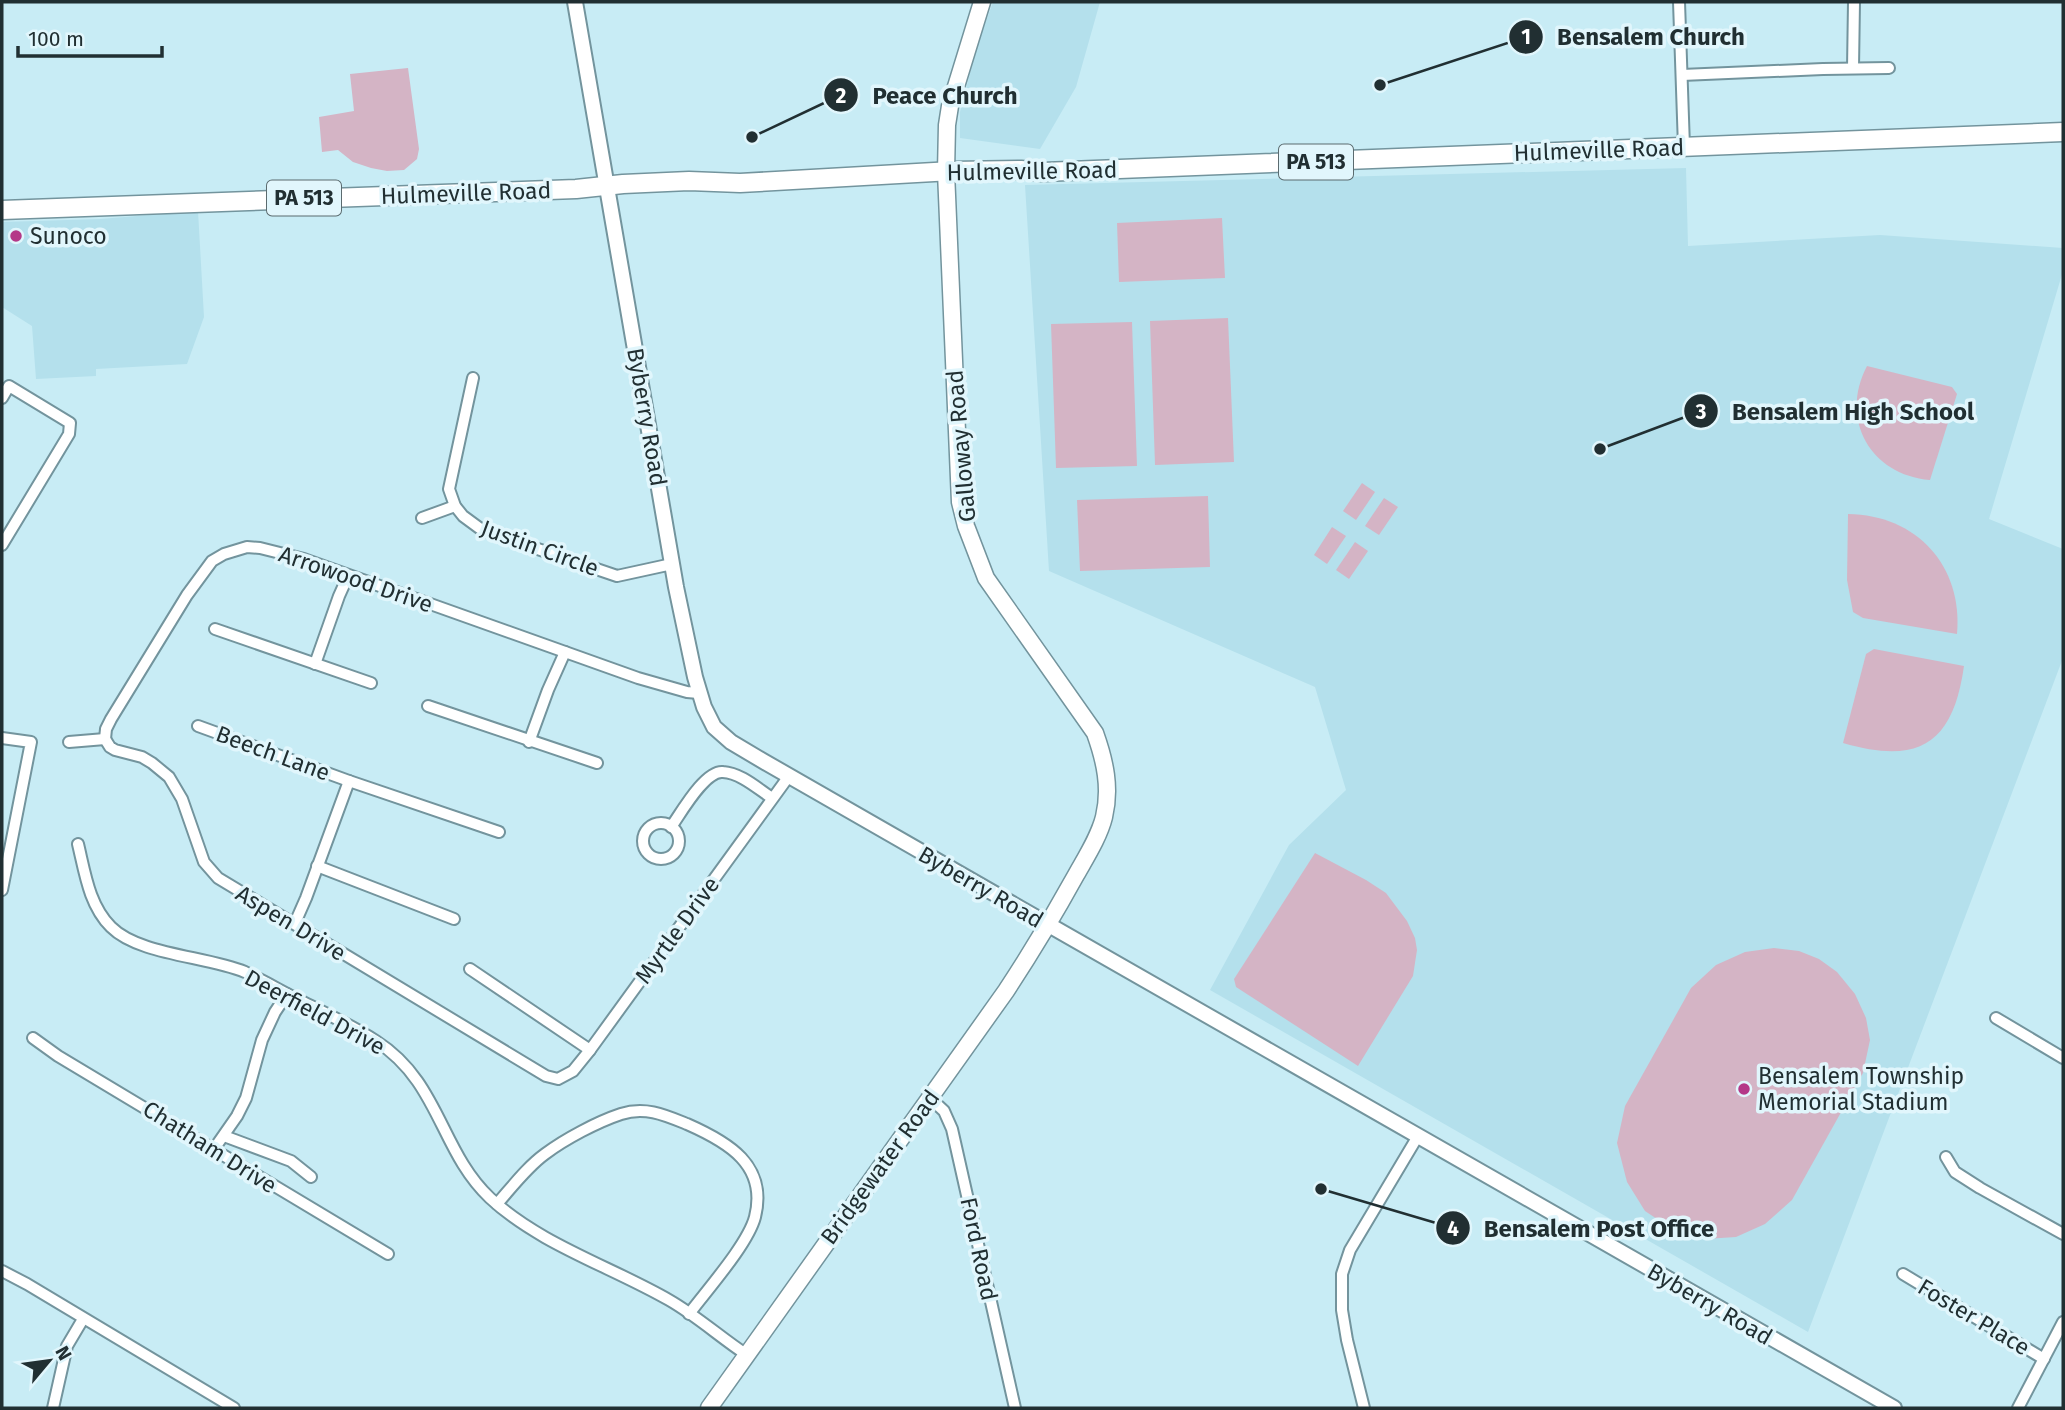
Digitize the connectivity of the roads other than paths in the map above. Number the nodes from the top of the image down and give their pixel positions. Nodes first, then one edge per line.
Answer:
1 (575, 2) edge
2 (982, 2) edge
3 (1679, 2) edge
4 (1854, 2) edge
5 (1853, 68) junction
6 (1889, 68) dead end
7 (1682, 75) junction
8 (2063, 132) edge
9 (1684, 147) junction
10 (946, 172) junction
11 (608, 186) junction
12 (2, 210) edge
13 (473, 378) dead end
14 (2, 398) edge
15 (455, 506) junction
16 (422, 518) dead end
17 (2, 544) edge
18 (672, 564) junction
19 (348, 576) junction
20 (215, 629) dead end
21 (565, 652) junction
22 (316, 664) junction
23 (370, 683) dead end
24 (699, 693) junction
25 (428, 706) dead end
26 (198, 726) dead end
27 (2, 738) edge
28 (105, 739) junction
29 (69, 742) dead end
30 (529, 742) junction
31 (597, 763) dead end
32 (789, 776) junction
33 (349, 780) junction
34 (769, 797) junction
35 (671, 827) dead end
36 (499, 832) dead end
37 (78, 844) dead end
38 (317, 866) junction
39 (2, 890) edge
40 (454, 919) dead end
41 (295, 923) junction
42 (1048, 925) junction
43 (470, 969) dead end
44 (287, 994) junction
45 (1996, 1018) dead end
46 (33, 1038) dead end
47 (590, 1050) junction
48 (2063, 1058) edge
49 (561, 1079) joint
50 (930, 1098) junction
51 (224, 1136) junction
52 (1418, 1136) junction
53 (214, 1149) junction
54 (1946, 1157) dead end
55 (311, 1177) dead end
56 (497, 1204) junction
57 (2063, 1234) edge
58 (388, 1254) dead end
59 (2, 1271) edge
60 (1903, 1274) dead end
61 (689, 1314) junction
62 (83, 1319) junction
63 (2063, 1322) edge
64 (747, 1355) junction
65 (2044, 1359) junction
66 (53, 1408) edge
67 (234, 1408) edge
68 (709, 1408) edge
69 (1015, 1408) edge
70 (1364, 1408) edge
71 (1894, 1408) edge
72 (2018, 1408) edge

1 - 11 street, Byberry Road
2 - 10 main road, Galloway Road
3 - 7 street
4 - 5 street
5 - 6 street
5 - 7 street
7 - 9 street
8 - 9 main road, Hulmeville Road / PA 513
9 - 10 main road, Hulmeville Road / PA 513
10 - 11 main road, Hulmeville Road / PA 513
10 - 42 main road, Galloway Road
11 - 12 main road, Hulmeville Road / PA 513
11 - 18 street, Byberry Road
13 - 15 street, Justin Circle
14 - 17 street
15 - 16 street, Justin Circle
15 - 18 street, Justin Circle
18 - 24 street, Byberry Road
19 - 21 street, Arrowood Drive
19 - 22 street
19 - 28 street, Arrowood Drive
20 - 22 street
21 - 24 street, Arrowood Drive
21 - 30 street
22 - 23 street
24 - 32 street, Byberry Road
25 - 30 street
26 - 33 street, Beech Lane
27 - 39 street
28 - 29 street
28 - 41 street, Aspen Drive
30 - 31 street
32 - 34 street, Myrtle Drive
32 - 42 street, Byberry Road
33 - 36 street, Beech Lane
33 - 38 street, Beech Lane
34 - 35 street
34 - 47 street, Myrtle Drive
37 - 44 street, Deerfield Drive
38 - 40 street
38 - 41 street, Beech Lane
41 - 49 street, Aspen Drive
42 - 50 main road, Bridgewater Road
42 - 52 street, Byberry Road
43 - 47 street
44 - 51 street
44 - 56 street, Deerfield Drive
45 - 48 street
46 - 53 street, Chatham Drive
47 - 49 street, Myrtle Drive
50 - 64 main road, Bridgewater Road
50 - 69 street, Ford Road
51 - 53 street
51 - 55 street
52 - 70 street
52 - 71 street, Byberry Road
53 - 58 street, Chatham Drive
54 - 57 street
56 - 61 street, Deerfield Drive
56 - 61 street
59 - 62 street
60 - 65 street, Foster Place
61 - 64 street, Deerfield Drive
62 - 66 street
62 - 67 street
63 - 65 street
64 - 68 main road, Bridgewater Road
65 - 72 street

